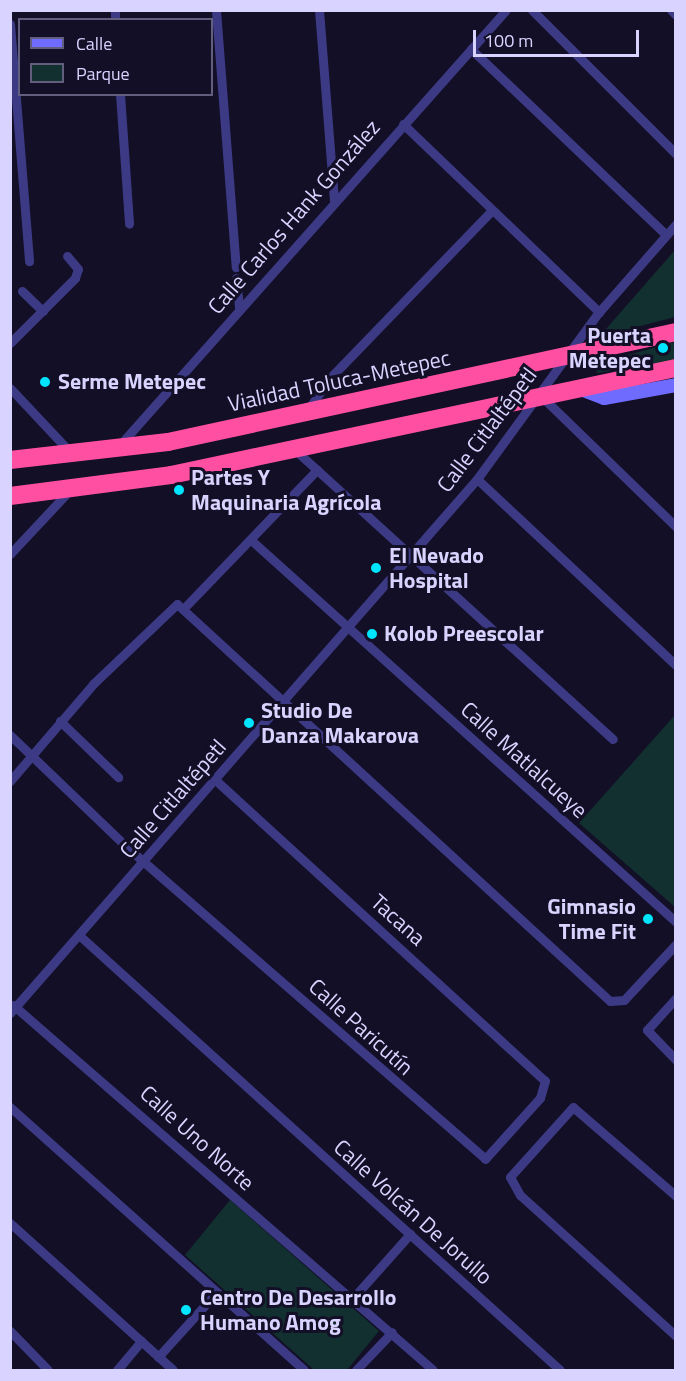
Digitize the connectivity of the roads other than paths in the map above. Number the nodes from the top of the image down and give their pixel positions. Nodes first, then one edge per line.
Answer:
1 (216, 10) edge
2 (320, 10) edge
3 (506, 10) edge
4 (532, 10) edge
5 (671, 10) edge
6 (675, 15) edge
7 (10, 24) edge
8 (471, 49) junction
9 (120, 96) edge
10 (403, 124) junction
11 (675, 154) edge
12 (334, 202) junction
13 (492, 210) junction
14 (129, 224) dead end
15 (675, 224) edge
16 (666, 235) junction
17 (67, 256) dead end
18 (29, 261) dead end
19 (236, 267) dead end
20 (236, 278) dead end
21 (22, 291) dead end
22 (238, 309) junction
23 (43, 311) junction
24 (599, 312) junction
25 (675, 332) edge
26 (10, 343) edge
27 (566, 356) junction
28 (675, 368) edge
29 (675, 383) edge
30 (10, 388) edge
31 (578, 388) junction
32 (541, 396) junction
33 (306, 412) junction
34 (294, 449) junction
35 (114, 451) junction
36 (74, 456) junction
37 (10, 460) edge
38 (317, 470) junction
39 (477, 479) junction
40 (69, 491) junction
41 (10, 496) edge
42 (675, 526) edge
43 (250, 540) junction
44 (10, 554) edge
45 (411, 555) junction
46 (180, 606) junction
47 (346, 628) junction
48 (675, 665) edge
49 (281, 701) junction
50 (60, 721) junction
51 (10, 735) edge
52 (613, 739) dead end
53 (32, 756) junction
54 (118, 777) dead end
55 (10, 781) edge
56 (216, 782) junction
57 (145, 861) junction
58 (675, 922) edge
59 (80, 936) junction
60 (675, 944) edge
61 (675, 998) edge
62 (12, 1008) edge
63 (675, 1060) edge
64 (545, 1092) joint
65 (10, 1107) edge
66 (675, 1196) edge
67 (10, 1223) edge
68 (410, 1234) junction
69 (216, 1293) junction
70 (353, 1298) junction
71 (10, 1331) edge
72 (392, 1332) junction
73 (675, 1336) edge
74 (141, 1341) junction
75 (158, 1357) junction
76 (48, 1371) edge
77 (117, 1371) edge
78 (173, 1371) edge
79 (304, 1371) edge
80 (356, 1371) edge
81 (433, 1371) edge
82 (560, 1371) edge

1 - 19 street
2 - 12 street
3 - 8 street, Calle Carlos Hank González
4 - 11 street
5 - 6 street
7 - 18 street
8 - 10 street, Calle Carlos Hank González
8 - 16 street
9 - 14 street
10 - 12 street, Calle Carlos Hank González
10 - 13 street
12 - 22 street, Calle Carlos Hank González
13 - 24 street
13 - 33 street
15 - 16 street, Calle Citlaltépetl
16 - 24 street, Calle Citlaltépetl
17 - 23 street
20 - 22 street
21 - 23 street
22 - 35 street, Calle Carlos Hank González
23 - 26 street
24 - 27 street, Calle Citlaltépetl
25 - 27 highway, Vialidad Toluca-Metepec
27 - 32 street, Calle Citlaltépetl
27 - 33 highway, Vialidad Toluca-Metepec
28 - 29 street
28 - 31 highway
29 - 31 main road
30 - 36 street
31 - 32 highway
32 - 34 highway
32 - 39 street, Calle Citlaltépetl
32 - 42 street
33 - 35 highway, Vialidad Toluca-Metepec
34 - 38 street
34 - 40 highway
35 - 36 highway, Vialidad Toluca-Metepec
36 - 37 highway, Vialidad Toluca-Metepec
38 - 43 street
38 - 45 street
39 - 45 street, Calle Citlaltépetl
39 - 48 street
40 - 41 highway
40 - 44 street
43 - 46 street
43 - 47 street, Calle Matlalcueye
45 - 47 street, Calle Citlaltépetl
45 - 52 street
46 - 49 street
46 - 50 street
47 - 49 street, Calle Citlaltépetl
47 - 58 street, Calle Matlalcueye
49 - 56 street, Calle Citlaltépetl
49 - 60 street
50 - 53 street
50 - 54 street
51 - 53 street, Calle Paricutín
53 - 55 street
53 - 57 street, Calle Paricutín
56 - 57 street, Calle Citlaltépetl
56 - 64 street, Tacana
57 - 59 street, Calle Citlaltépetl
57 - 64 street, Calle Paricutín
59 - 62 street, Calle Citlaltépetl
59 - 68 street, Calle Volcán De Jorullo
61 - 63 street
62 - 70 street, Calle Uno Norte
65 - 69 street
66 - 73 street
67 - 74 street
68 - 70 street
68 - 82 street, Calle Volcán De Jorullo
69 - 75 street
69 - 79 street
70 - 72 street, Calle Uno Norte
71 - 76 street
72 - 80 street
72 - 81 street, Calle Uno Norte
74 - 75 street
74 - 77 street
75 - 78 street

